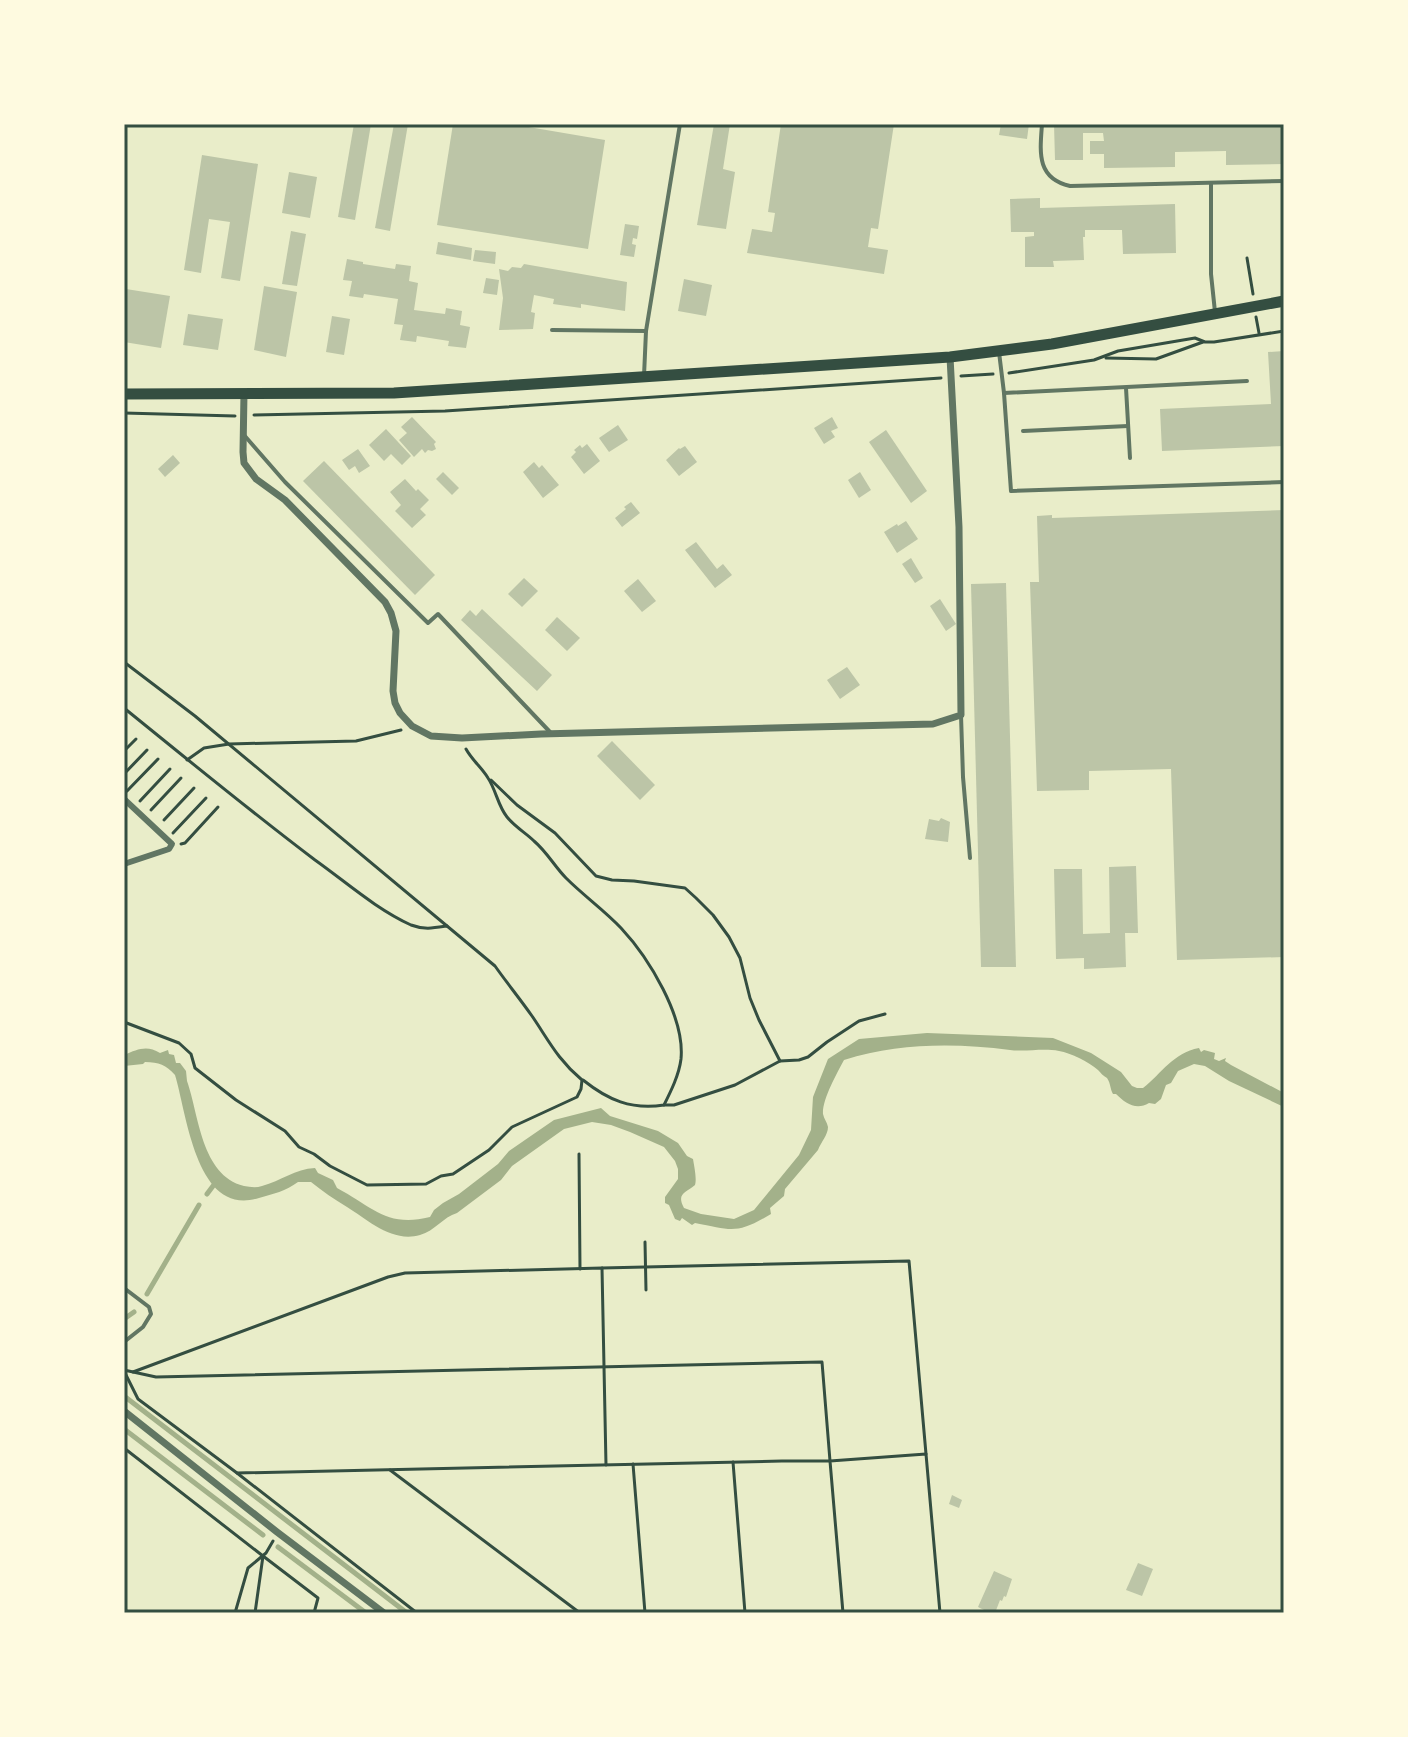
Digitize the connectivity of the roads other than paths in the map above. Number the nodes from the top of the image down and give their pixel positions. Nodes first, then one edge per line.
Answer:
1 (680, 124) edge
2 (1042, 124) edge
3 (1284, 181) edge
4 (1211, 183) junction
5 (1284, 301) edge
6 (1215, 313) junction
7 (552, 330) dead end
8 (646, 331) junction
9 (999, 352) junction
10 (950, 357) junction
11 (644, 378) junction
12 (1247, 381) dead end
13 (1126, 387) junction
14 (244, 393) junction
15 (1004, 393) junction
16 (124, 394) edge
17 (1128, 426) junction
18 (1023, 431) dead end
19 (243, 434) junction
20 (1130, 458) dead end
21 (1284, 482) edge
22 (961, 715) junction
23 (551, 734) junction
24 (124, 797) edge
25 (970, 858) dead end
26 (124, 864) edge
27 (124, 1288) edge
28 (124, 1342) edge
29 (124, 1411) edge
30 (384, 1613) edge

1 - 8 lane
2 - 4 lane
3 - 4 lane
4 - 6 lane
5 - 6 main road
6 - 9 main road
7 - 8 lane
8 - 11 lane
9 - 10 main road
9 - 15 lane
10 - 11 main road
10 - 22 street
11 - 14 main road
12 - 13 lane
13 - 15 lane
13 - 17 lane
14 - 16 main road
14 - 19 street
15 - 21 lane
17 - 18 lane
17 - 20 lane
19 - 23 lane
19 - 23 street
22 - 23 street
22 - 25 lane
24 - 26 street
27 - 28 lane
29 - 30 street

